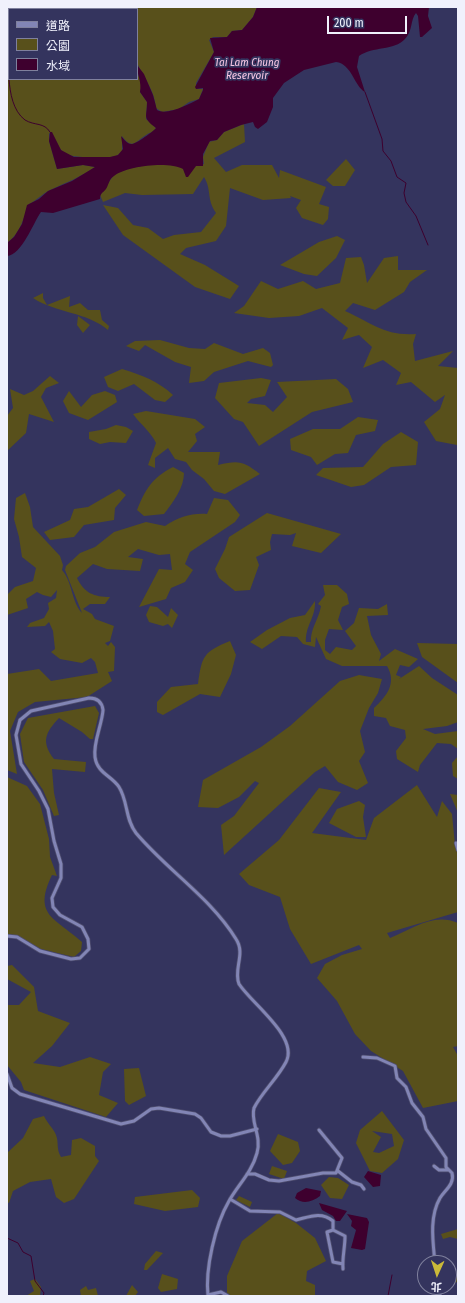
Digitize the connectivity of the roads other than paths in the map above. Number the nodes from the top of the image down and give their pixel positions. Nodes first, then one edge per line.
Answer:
1 (456, 843) dead end
2 (458, 850) edge
3 (7, 936) edge
4 (363, 1057) dead end
5 (7, 1074) edge
6 (257, 1129) junction
7 (319, 1130) dead end
8 (434, 1166) dead end
9 (448, 1170) junction
10 (338, 1171) junction
11 (247, 1174) junction
12 (364, 1189) dead end
13 (230, 1199) junction
14 (333, 1230) junction
15 (434, 1255) edge
16 (342, 1264) junction
17 (343, 1269) dead end
18 (208, 1296) edge
19 (228, 1296) edge

1 - 2 street
3 - 6 street
4 - 9 street
5 - 6 street
6 - 11 street
7 - 10 street
8 - 9 street
9 - 15 street
10 - 11 street
10 - 12 street
11 - 13 street
13 - 14 street
13 - 18 street
14 - 16 street
14 - 16 street
16 - 17 street
18 - 19 street

